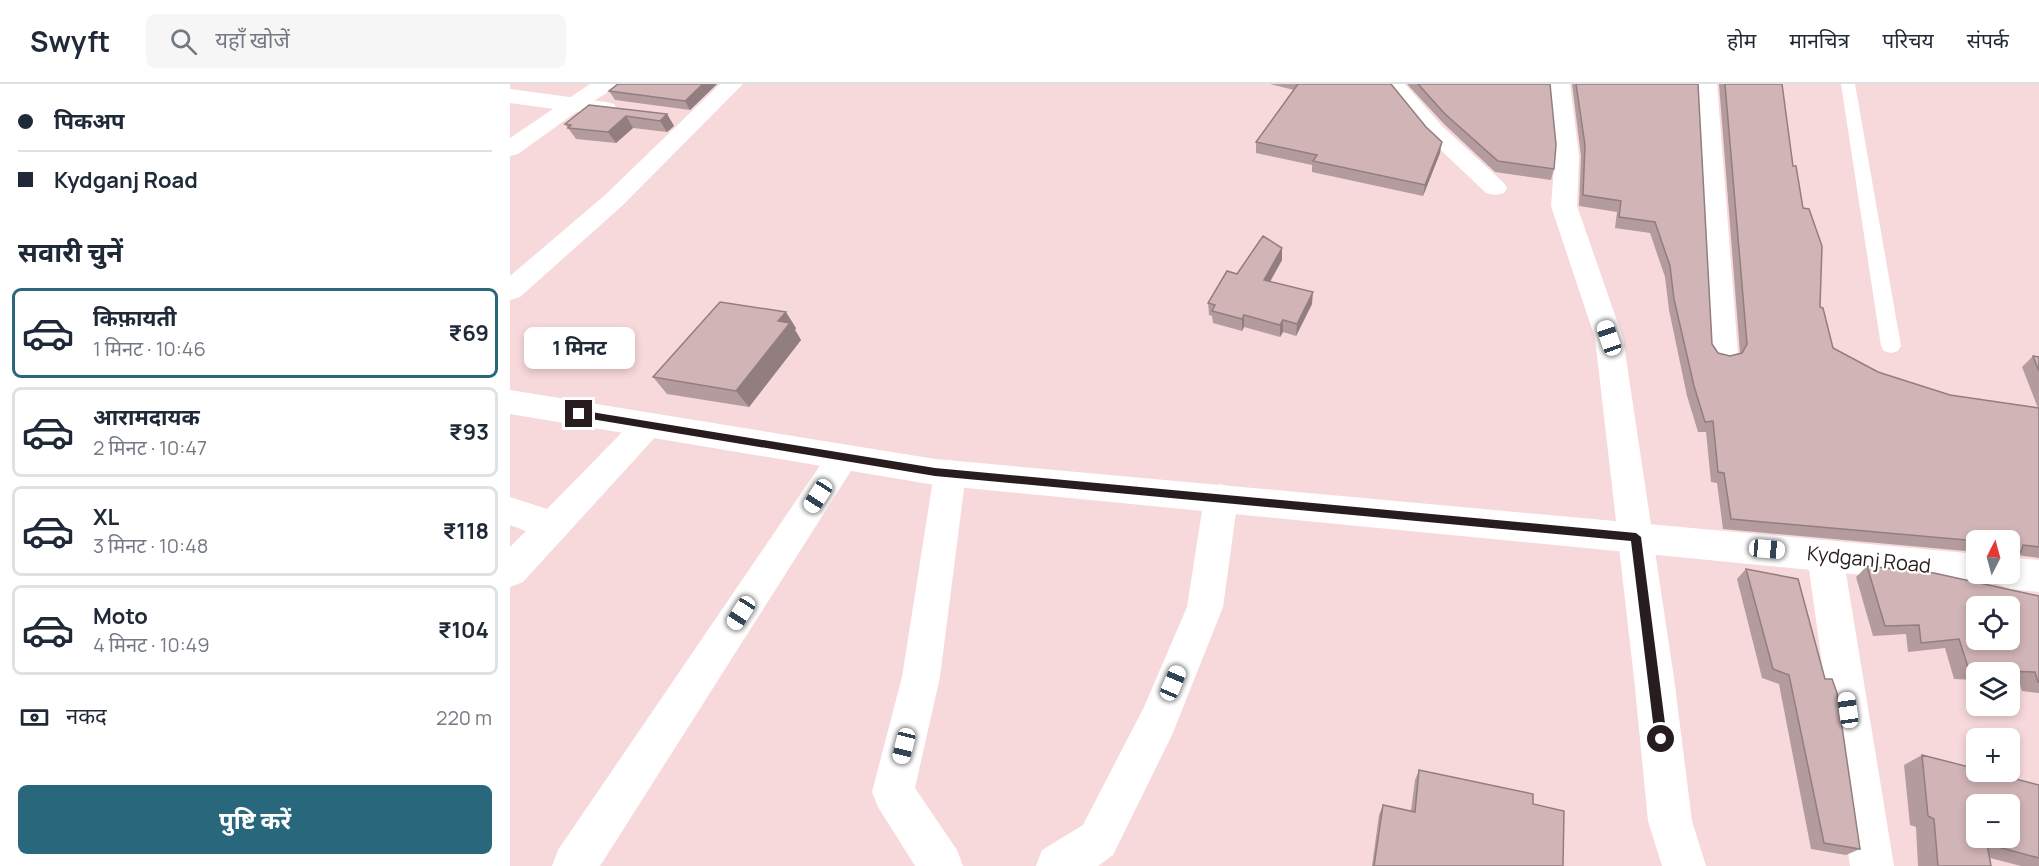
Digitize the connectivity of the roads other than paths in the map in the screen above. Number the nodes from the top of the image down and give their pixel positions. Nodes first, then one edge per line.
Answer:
1 (605, 84) edge
2 (732, 84) edge
3 (1394, 84) edge
4 (1559, 84) edge
5 (1706, 84) edge
6 (1848, 84) edge
7 (510, 96) edge
8 (571, 105) junction
9 (627, 111) edge
10 (510, 149) edge
11 (1495, 188) dead end
12 (510, 291) edge
13 (1891, 346) dead end
14 (1723, 355) edge
15 (510, 402) edge
16 (648, 425) junction
17 (843, 457) junction
18 (950, 473) junction
19 (1221, 498) junction
20 (510, 511) edge
21 (553, 526) junction
22 (1636, 537) junction
23 (1825, 555) junction
24 (1966, 569) edge
25 (510, 571) edge
26 (2020, 574) edge
27 (2039, 576) edge
28 (574, 866) edge
29 (941, 866) edge
30 (1058, 866) edge
31 (1684, 866) edge
32 (1872, 866) edge

1 - 8 street
2 - 12 street
3 - 11 street
4 - 22 street
5 - 14 street
6 - 13 lane
7 - 8 street
8 - 9 street
8 - 10 street
15 - 16 street, Kydganj Road
16 - 17 street, Kydganj Road
16 - 21 street
17 - 18 street, Kydganj Road
17 - 28 street
18 - 19 street, Kydganj Road
18 - 29 street
19 - 22 street, Kydganj Road
19 - 30 street
20 - 21 street
21 - 25 street
22 - 23 street, Kydganj Road
22 - 31 street
23 - 24 street, Kydganj Road
23 - 32 street
26 - 27 street

